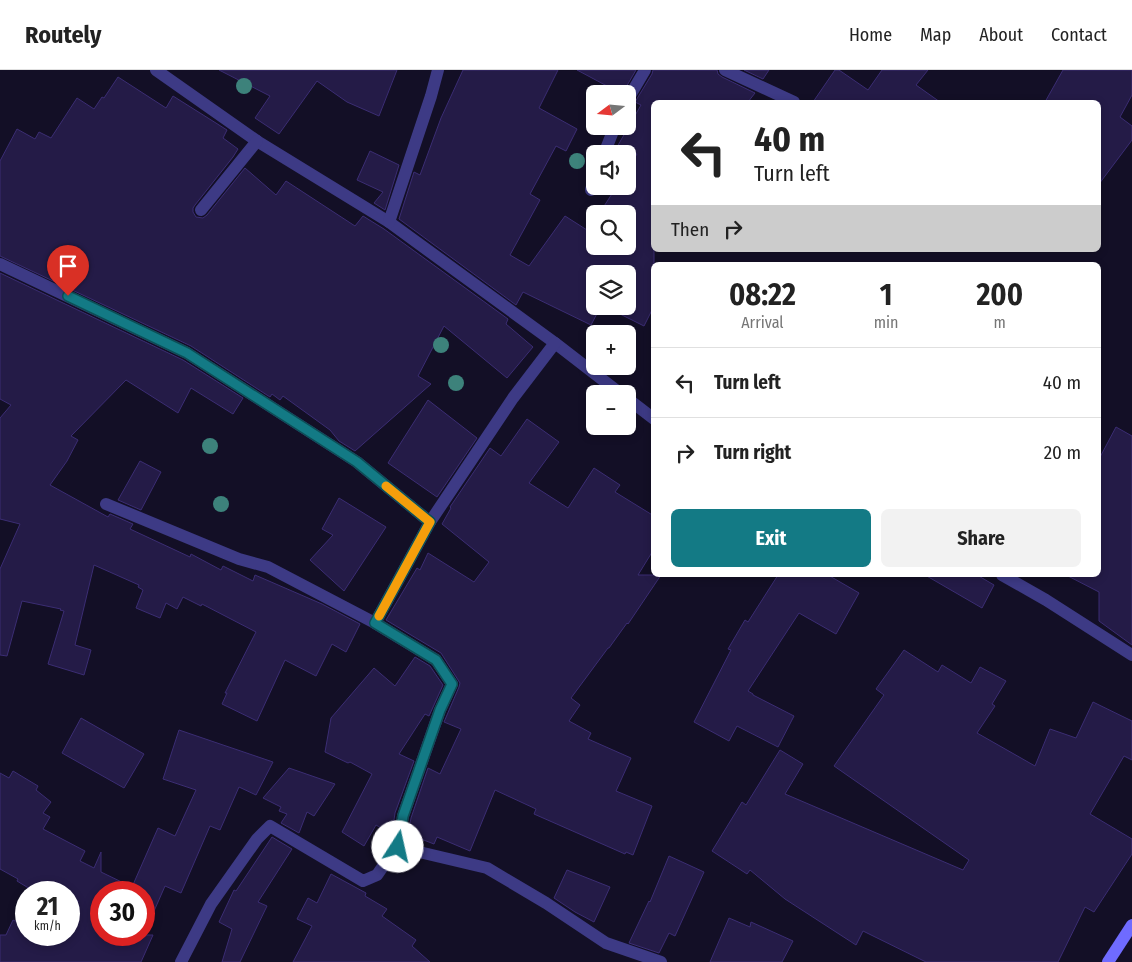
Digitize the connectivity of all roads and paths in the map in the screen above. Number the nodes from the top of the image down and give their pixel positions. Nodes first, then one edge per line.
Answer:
1 (156, 70) edge
2 (438, 70) edge
3 (645, 70) edge
4 (725, 70) edge
5 (636, 85) edge
6 (790, 100) edge
7 (256, 141) junction
8 (201, 210) dead end
9 (389, 222) junction
10 (0, 264) edge
11 (555, 343) junction
12 (609, 385) edge
13 (636, 405) edge
14 (651, 417) edge
15 (106, 504) dead end
16 (430, 522) junction
17 (1006, 577) edge
18 (375, 623) junction
19 (1132, 655) edge
20 (398, 847) junction
21 (1132, 925) edge
22 (180, 962) edge
23 (662, 962) edge
24 (1108, 962) edge

1 - 7 street
2 - 9 street
3 - 5 street
4 - 6 street
7 - 8 street
7 - 9 street
9 - 11 street
10 - 16 street
11 - 12 street
11 - 16 street
13 - 14 street
15 - 18 street
16 - 18 street
17 - 19 street
18 - 20 street
20 - 22 street
20 - 23 street
21 - 24 street

